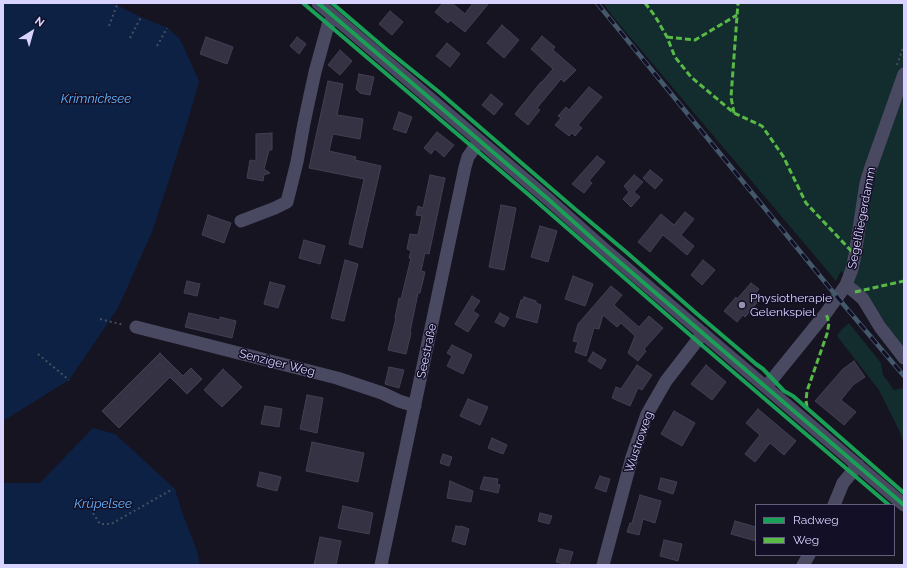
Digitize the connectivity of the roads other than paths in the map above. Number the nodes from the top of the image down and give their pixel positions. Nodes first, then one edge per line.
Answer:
1 (318, 3) edge
2 (334, 17) junction
3 (904, 74) edge
4 (479, 141) junction
5 (241, 221) dead end
6 (846, 285) junction
7 (136, 327) dead end
8 (704, 333) junction
9 (904, 358) edge
10 (766, 387) junction
11 (415, 406) junction
12 (858, 465) junction
13 (834, 504) edge
14 (904, 505) edge
15 (808, 556) edge
16 (381, 565) edge
17 (603, 565) edge
18 (802, 565) edge

1 - 2 street
2 - 4 street
2 - 5 street
3 - 6 street, Segelfliegerdamm
4 - 8 street
4 - 11 street, Seestraße
6 - 9 street
6 - 10 street, Segelfliegerdamm
7 - 11 street, Senziger Weg
8 - 10 street
8 - 17 street, Wustroweg
10 - 12 street
11 - 16 street, Seestraße
12 - 13 street
12 - 14 street
15 - 18 street

